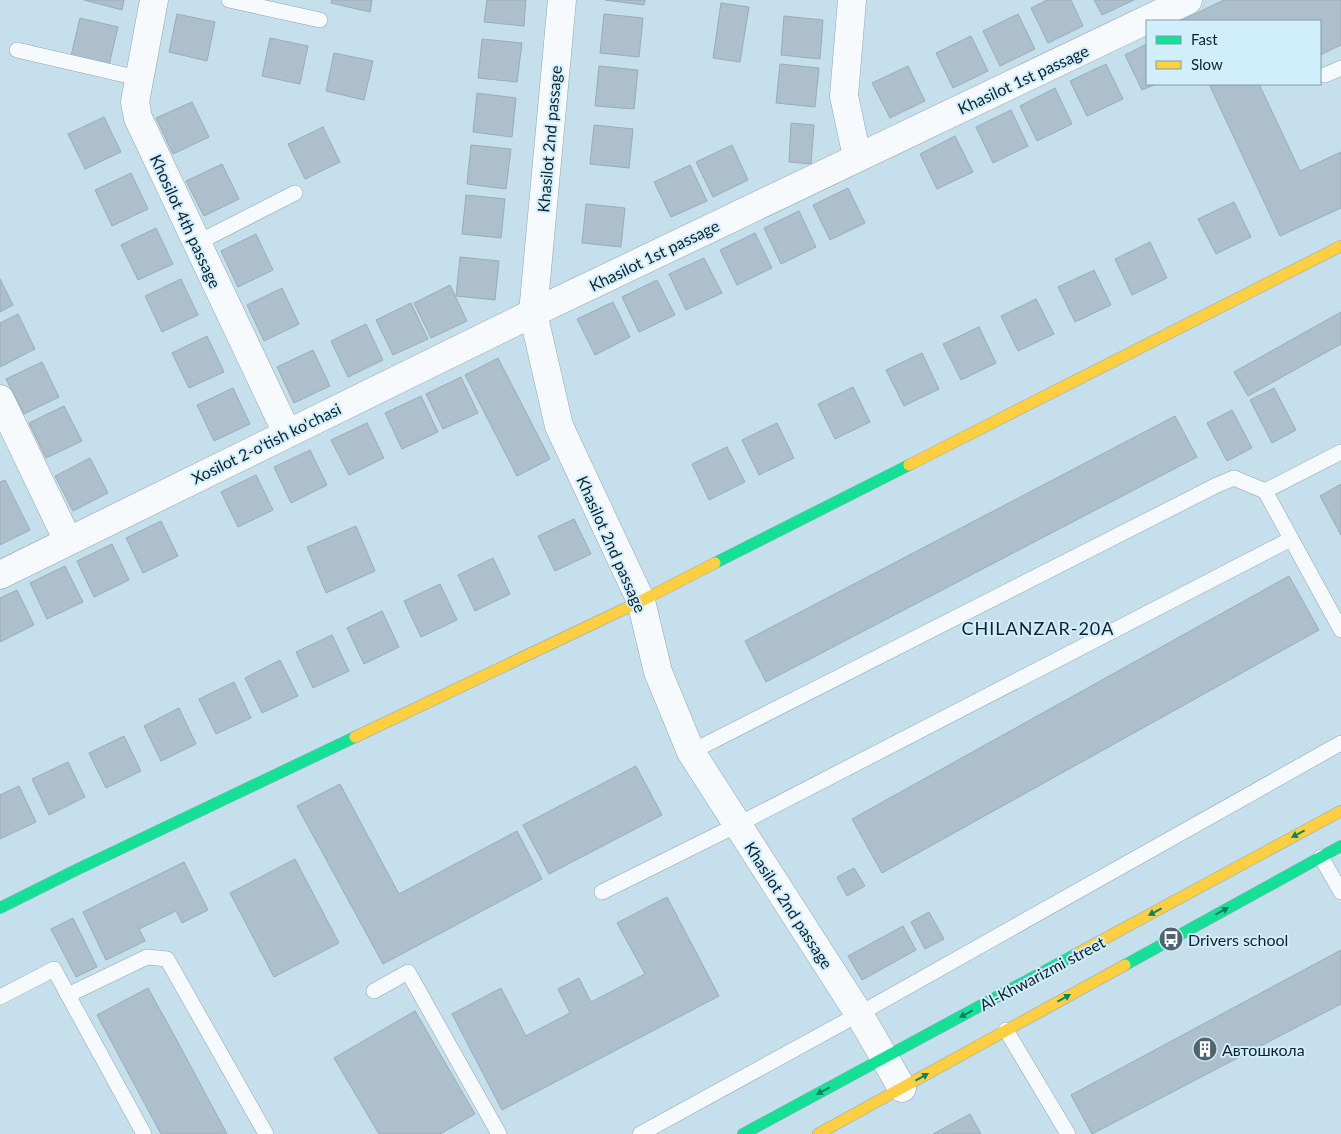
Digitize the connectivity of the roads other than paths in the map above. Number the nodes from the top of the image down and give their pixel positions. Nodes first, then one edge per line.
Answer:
1 (154, 0) edge
2 (228, 0) edge
3 (562, 0) edge
4 (852, 0) edge
5 (1188, 0) edge
6 (320, 20) dead end
7 (17, 50) dead end
8 (1341, 68) edge
9 (1325, 75) dead end
10 (138, 78) junction
11 (858, 157) junction
12 (295, 193) dead end
13 (197, 243) junction
14 (1341, 246) edge
15 (532, 313) junction
16 (0, 399) edge
17 (287, 433) junction
18 (1341, 452) edge
19 (1265, 492) junction
20 (1291, 539) junction
21 (68, 542) junction
22 (0, 575) edge
23 (641, 601) junction
24 (1341, 630) edge
25 (1341, 743) edge
26 (691, 752) junction
27 (1341, 811) edge
28 (737, 825) junction
29 (1341, 846) edge
30 (1321, 857) junction
31 (602, 892) dead end
32 (1341, 892) edge
33 (0, 908) edge
34 (374, 991) dead end
35 (68, 995) junction
36 (0, 997) edge
37 (859, 1014) junction
38 (1006, 1030) junction
39 (884, 1058) junction
40 (902, 1088) junction
41 (144, 1134) edge
42 (266, 1134) edge
43 (499, 1134) edge
44 (640, 1134) edge
45 (743, 1134) edge
46 (818, 1134) edge
47 (1068, 1134) edge

1 - 10 street, Khosilot 4th passage
2 - 6 lane
3 - 15 street, Khasilot 2nd passage
4 - 11 street
5 - 11 street, Khasilot 1st passage
7 - 10 lane
8 - 9 lane
10 - 13 street, Khosilot 4th passage
11 - 15 street, Khasilot 1st passage
12 - 13 lane
13 - 17 street, Khosilot 4th passage
14 - 23 street
15 - 17 street, Xosilot 2-o'tish ko'chasi
15 - 23 street, Khasilot 2nd passage
16 - 21 street
17 - 21 street, Xosilot 2-o'tish ko'chasi
18 - 19 lane
19 - 20 lane
19 - 26 lane
20 - 24 lane
20 - 28 lane
21 - 22 street, Xosilot 2-o'tish ko'chasi
23 - 26 street, Khasilot 2nd passage
23 - 33 street
25 - 37 lane
26 - 28 street, Khasilot 2nd passage
27 -> 39 street, Al-Khwarizmi street
28 - 31 lane
28 - 37 street, Khasilot 2nd passage
29 - 30 street, Al-Khwarizmi street
30 - 32 lane
38 -> 30 street, Al-Khwarizmi street
34 - 43 lane
35 - 36 lane
35 - 41 lane
35 - 42 lane
37 - 39 street, Khasilot 2nd passage
37 - 44 lane
40 -> 38 street, Al-Khwarizmi street
38 - 47 lane
39 - 40 street, Khasilot 2nd passage
39 -> 45 street, Al-Khwarizmi street
40 - 46 street, Al-Khwarizmi street

